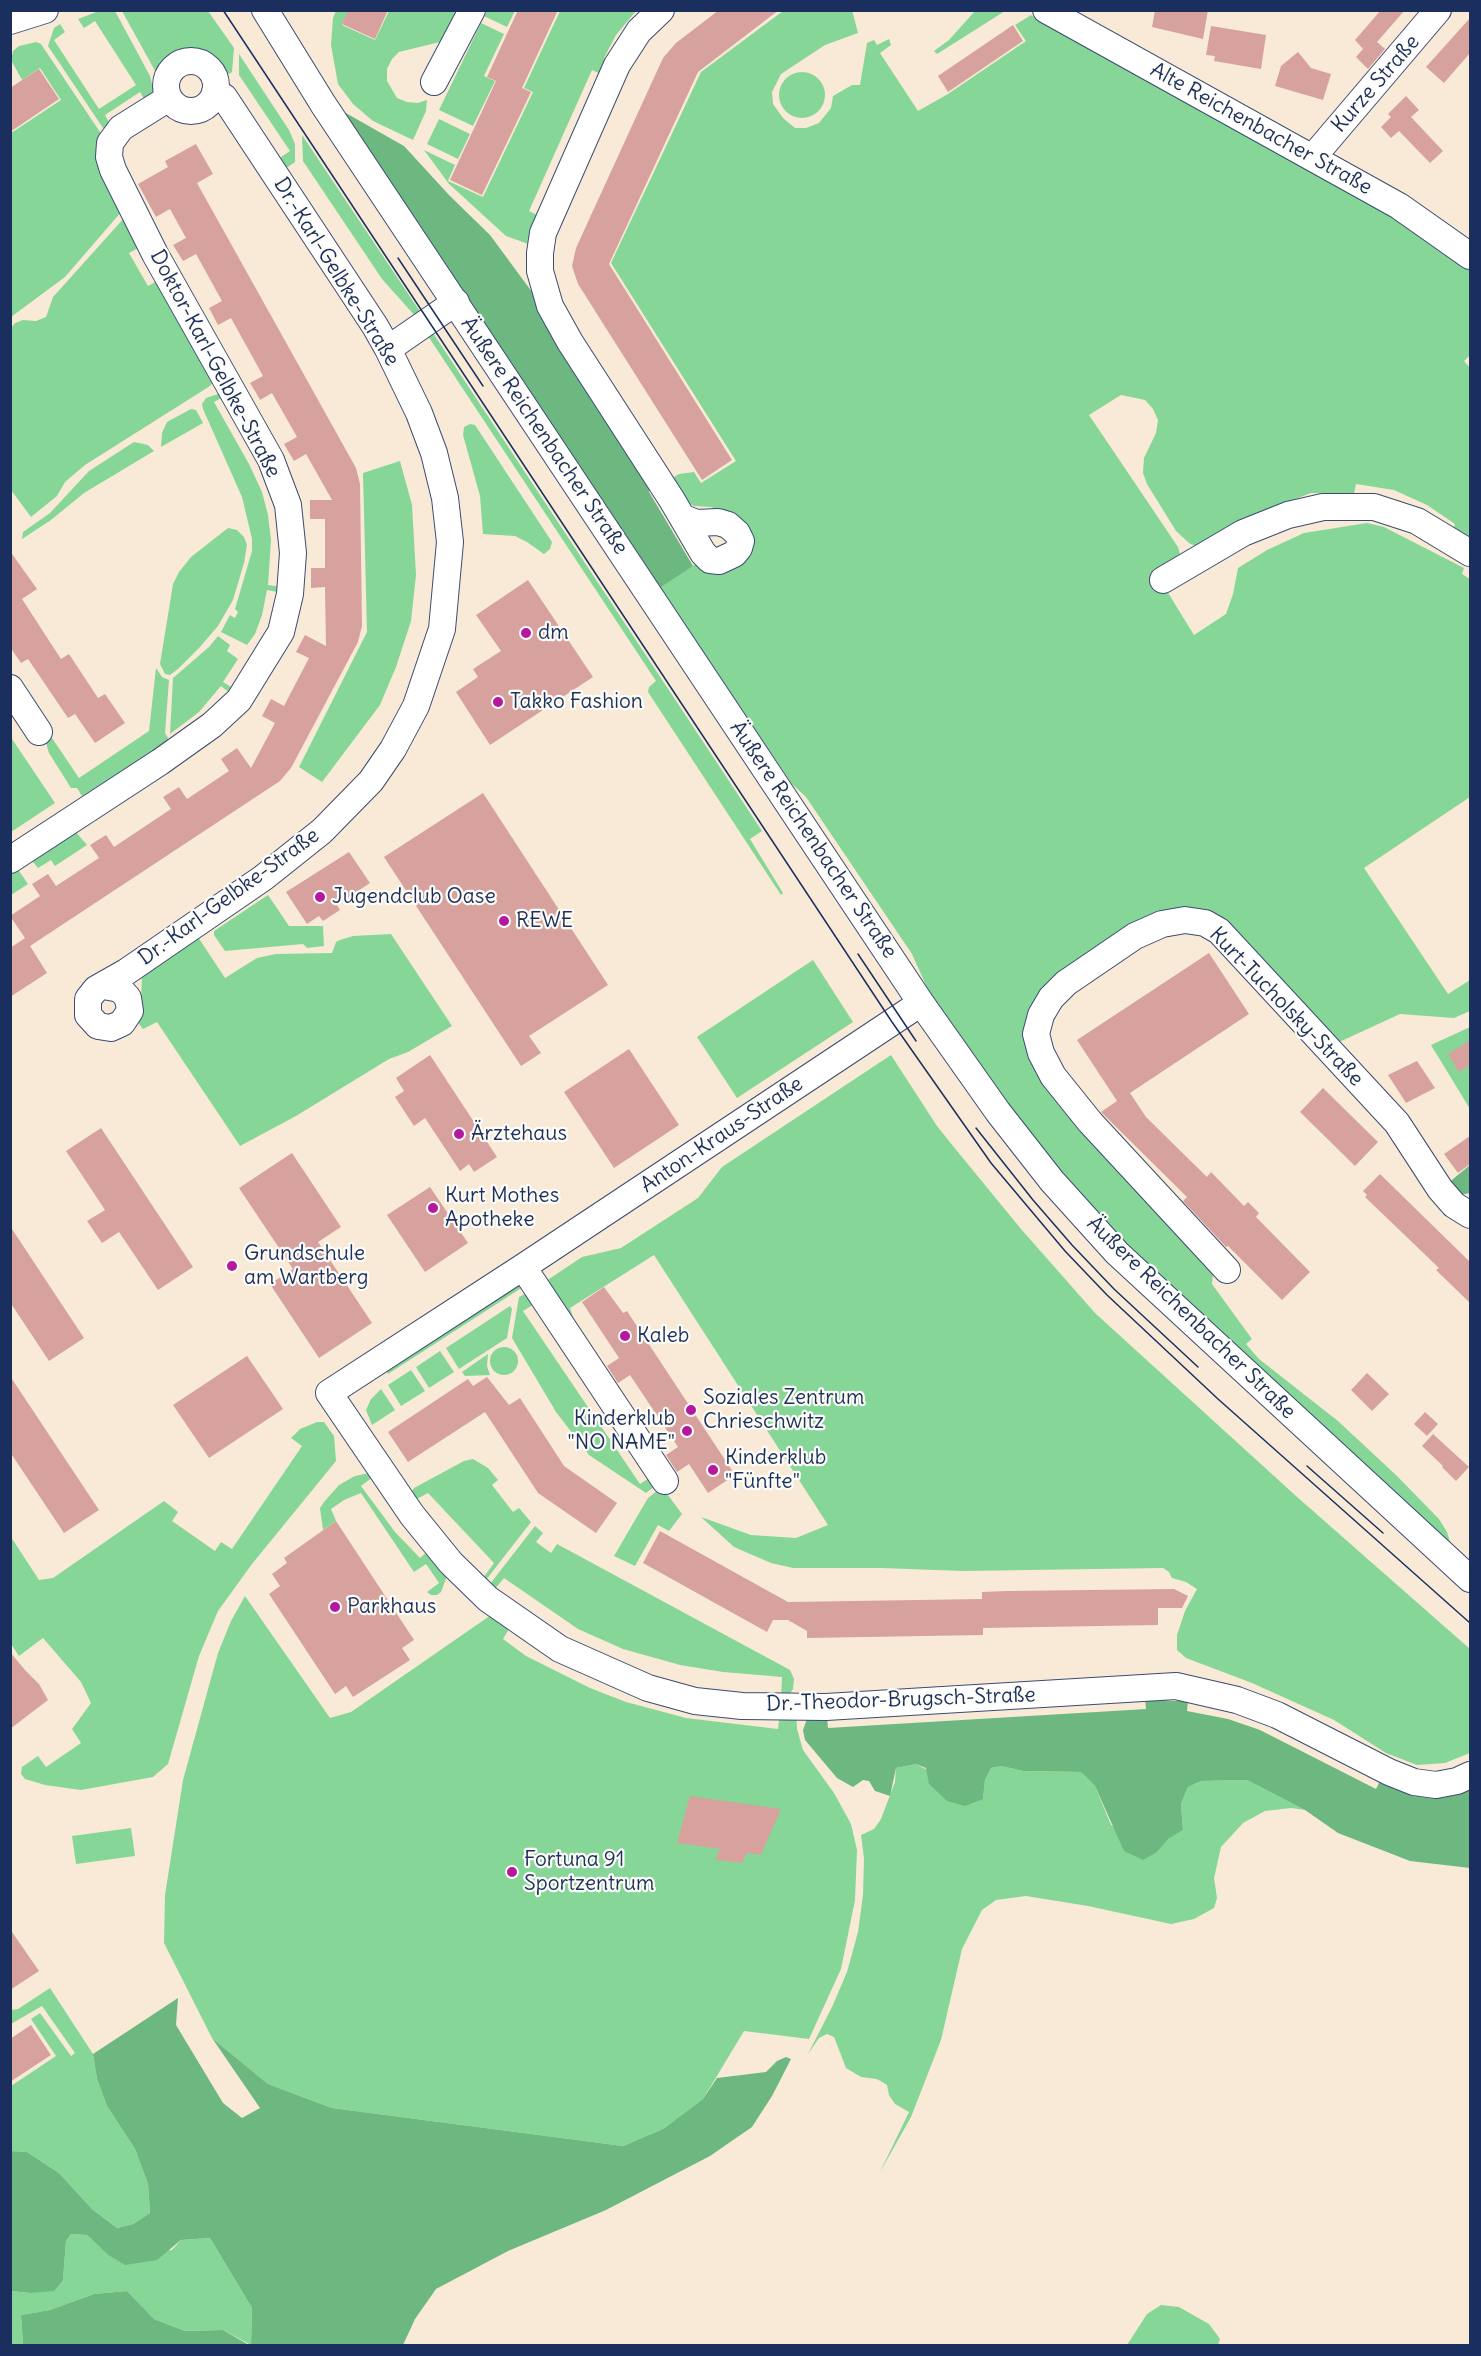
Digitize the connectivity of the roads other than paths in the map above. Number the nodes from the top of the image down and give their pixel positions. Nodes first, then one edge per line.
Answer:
1 (45, 10) edge
2 (265, 10) edge
3 (472, 10) edge
4 (661, 10) edge
5 (1046, 10) edge
6 (1438, 10) edge
7 (10, 21) edge
8 (434, 82) dead end
9 (215, 92) junction
10 (169, 98) junction
11 (1313, 157) junction
12 (1470, 256) edge
13 (456, 302) junction
14 (388, 349) junction
15 (682, 517) dead end
16 (1470, 553) edge
17 (1163, 580) dead end
18 (10, 688) edge
19 (39, 732) dead end
20 (10, 860) edge
21 (126, 972) junction
22 (104, 986) junction
23 (128, 998) junction
24 (921, 1003) junction
25 (1470, 1215) edge
26 (524, 1267) junction
27 (1227, 1270) dead end
28 (329, 1393) joint
29 (665, 1481) dead end
30 (1470, 1579) edge
31 (1470, 1775) edge

1 - 7 street
2 - 13 street, Äußere Reichenbacher Straße
3 - 8 street
4 - 15 street
5 - 11 street, Alte Reichenbacher Straße
6 - 11 street, Kurze Straße
9 - 10 street
9 - 10 street
9 - 14 street, Dr.-Karl-Gelbke-Straße
10 - 20 street, Doktor-Karl-Gelbke-Straße
11 - 12 street, Alte Reichenbacher Straße
13 - 14 street
13 - 24 street, Äußere Reichenbacher Straße
14 - 21 street, Dr.-Karl-Gelbke-Straße
16 - 17 street
18 - 19 street
21 - 22 street
21 - 23 street
22 - 23 street
22 - 23 street
24 - 26 street, Anton-Kraus-Straße
24 - 30 street, Äußere Reichenbacher Straße
25 - 27 street, Kurt-Tucholsky-Straße
26 - 28 street, Anton-Kraus-Straße
26 - 29 street
28 - 31 street, Dr.-Theodor-Brugsch-Straße

